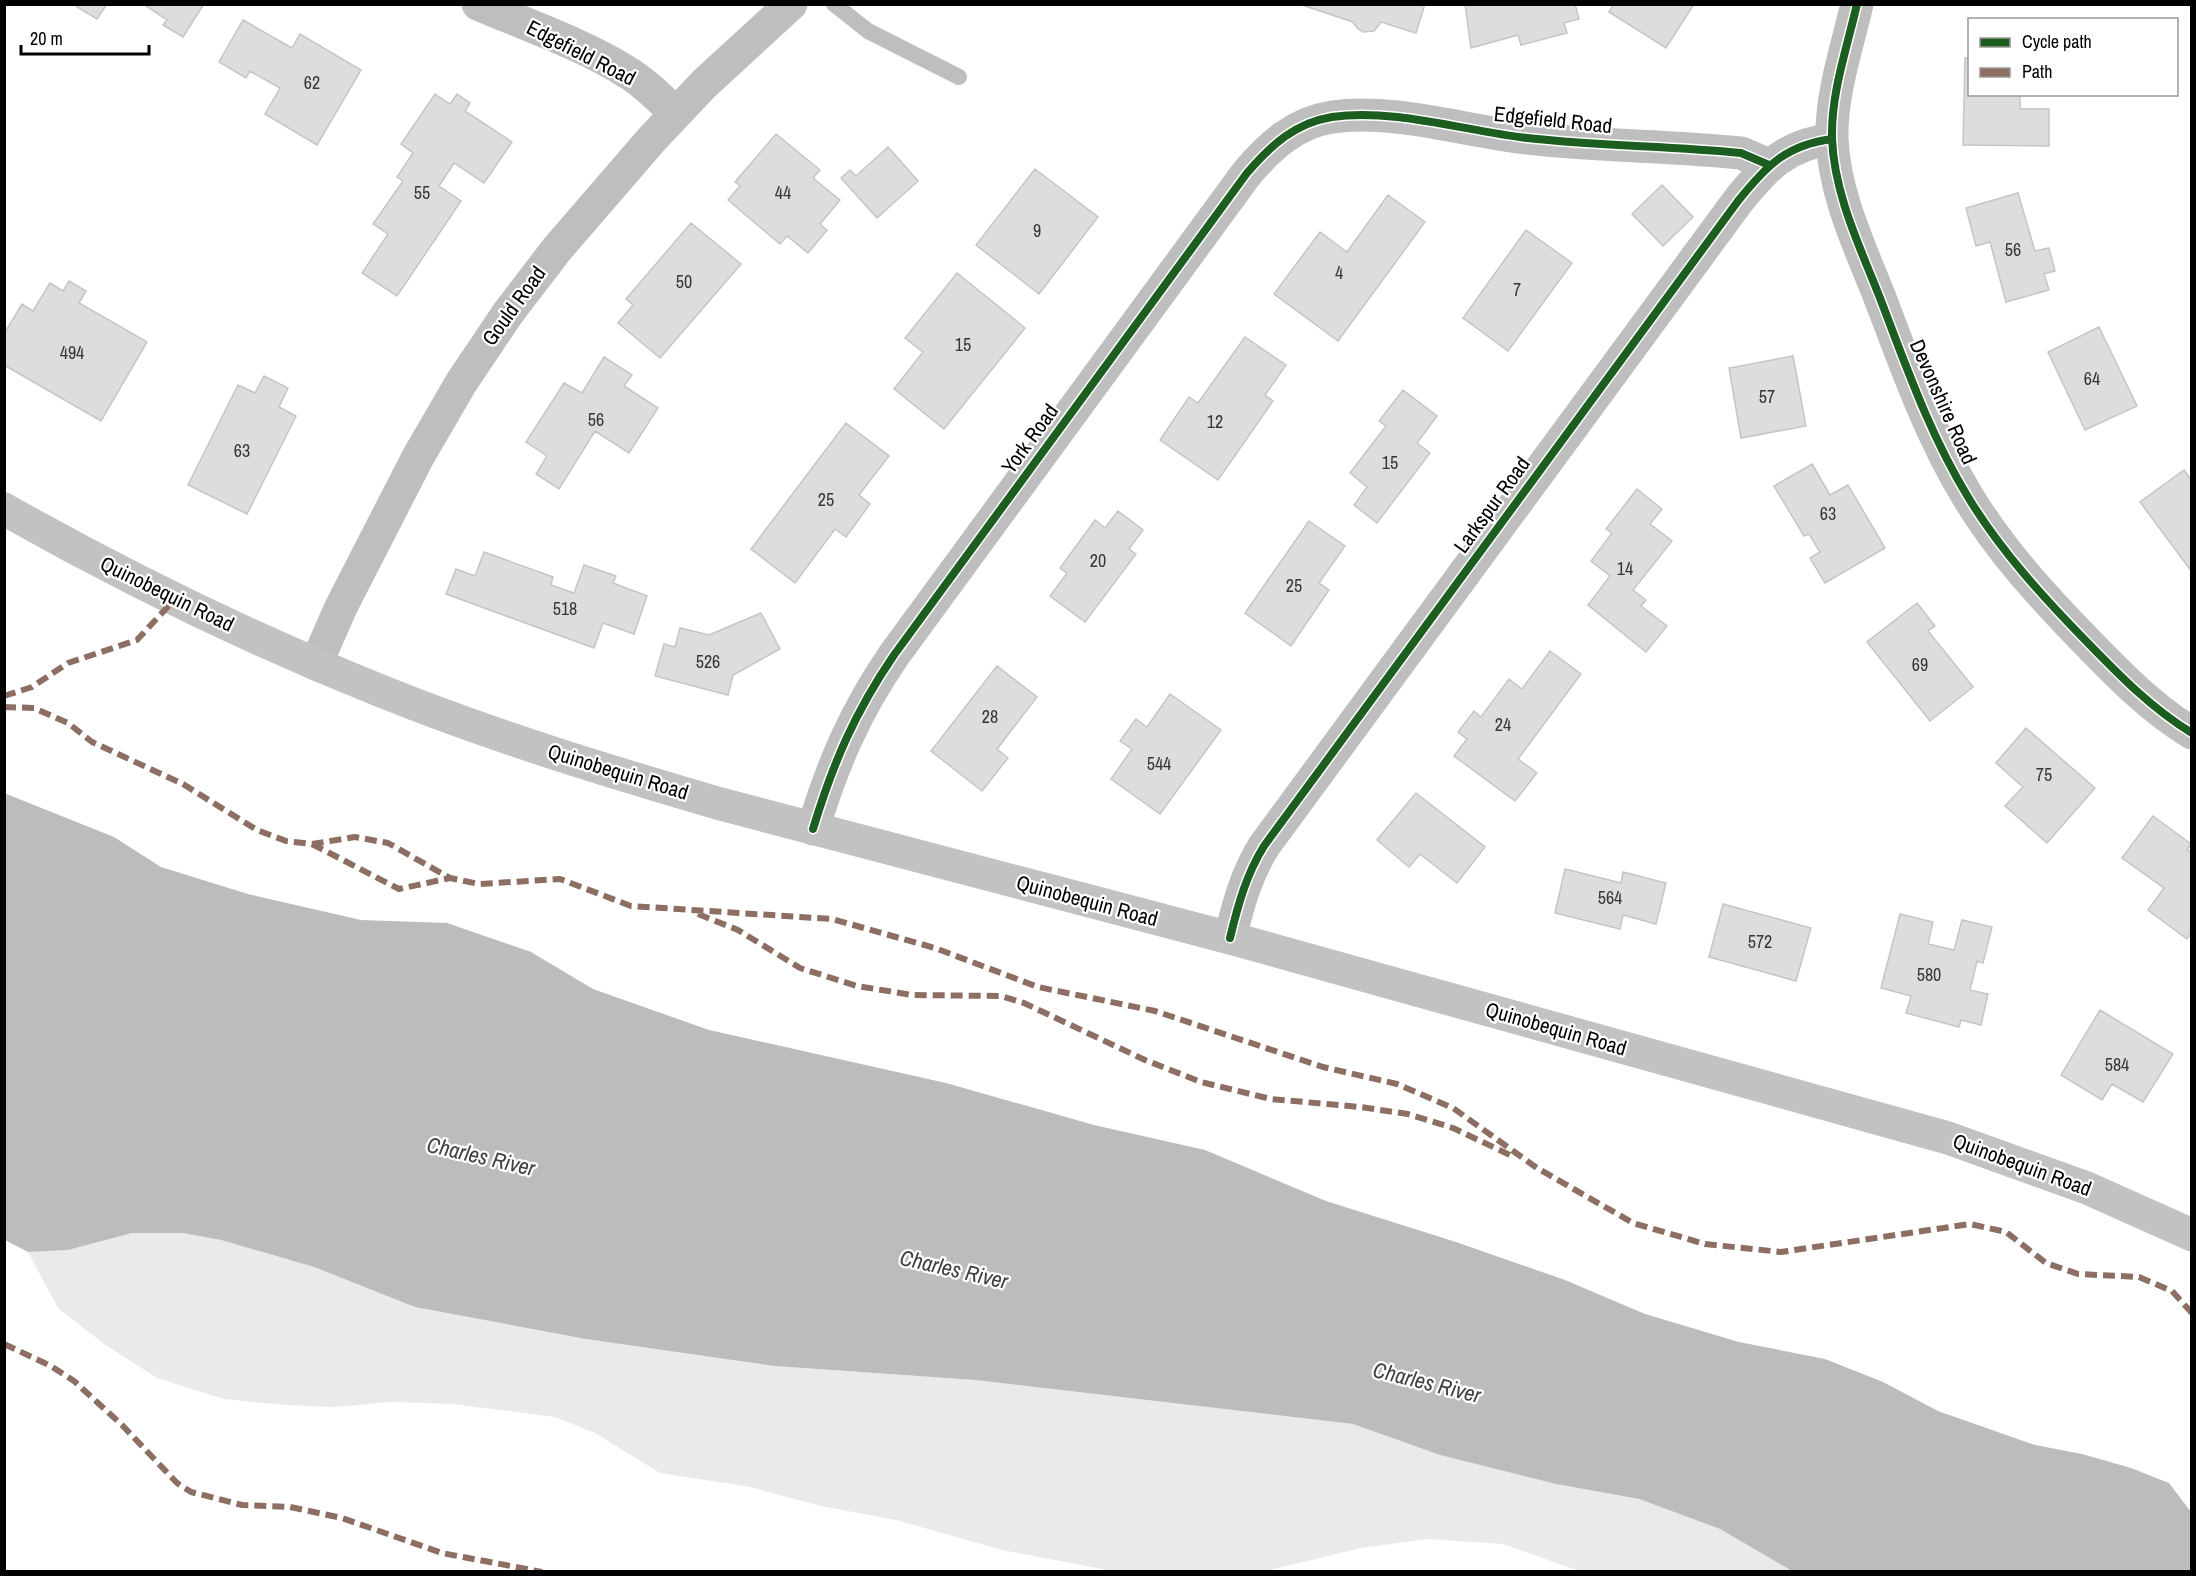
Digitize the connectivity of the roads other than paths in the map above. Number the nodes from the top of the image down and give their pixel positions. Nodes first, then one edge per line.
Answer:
1 (478, 4) edge
2 (791, 4) edge
3 (834, 4) edge
4 (1857, 4) edge
5 (959, 77) dead end
6 (675, 113) junction
7 (1332, 117) joint
8 (1832, 139) junction
9 (1769, 165) junction
10 (4, 509) edge
11 (316, 664) junction
12 (2192, 733) edge
13 (813, 829) junction
14 (1230, 938) junction
15 (2192, 1235) edge

1 - 6 street, Edgefield Road
2 - 6 street, Gould Road
3 - 5 lane
4 - 8 street, Devonshire Road
6 - 11 street, Gould Road
7 - 9 street, Edgefield Road
7 - 13 street, York Road
8 - 9 street, Larkspur Road
8 - 12 street, Devonshire Road
9 - 14 street, Larkspur Road
10 - 11 main road, Quinobequin Road
11 - 13 main road, Quinobequin Road
13 - 14 main road, Quinobequin Road
14 - 15 main road, Quinobequin Road

